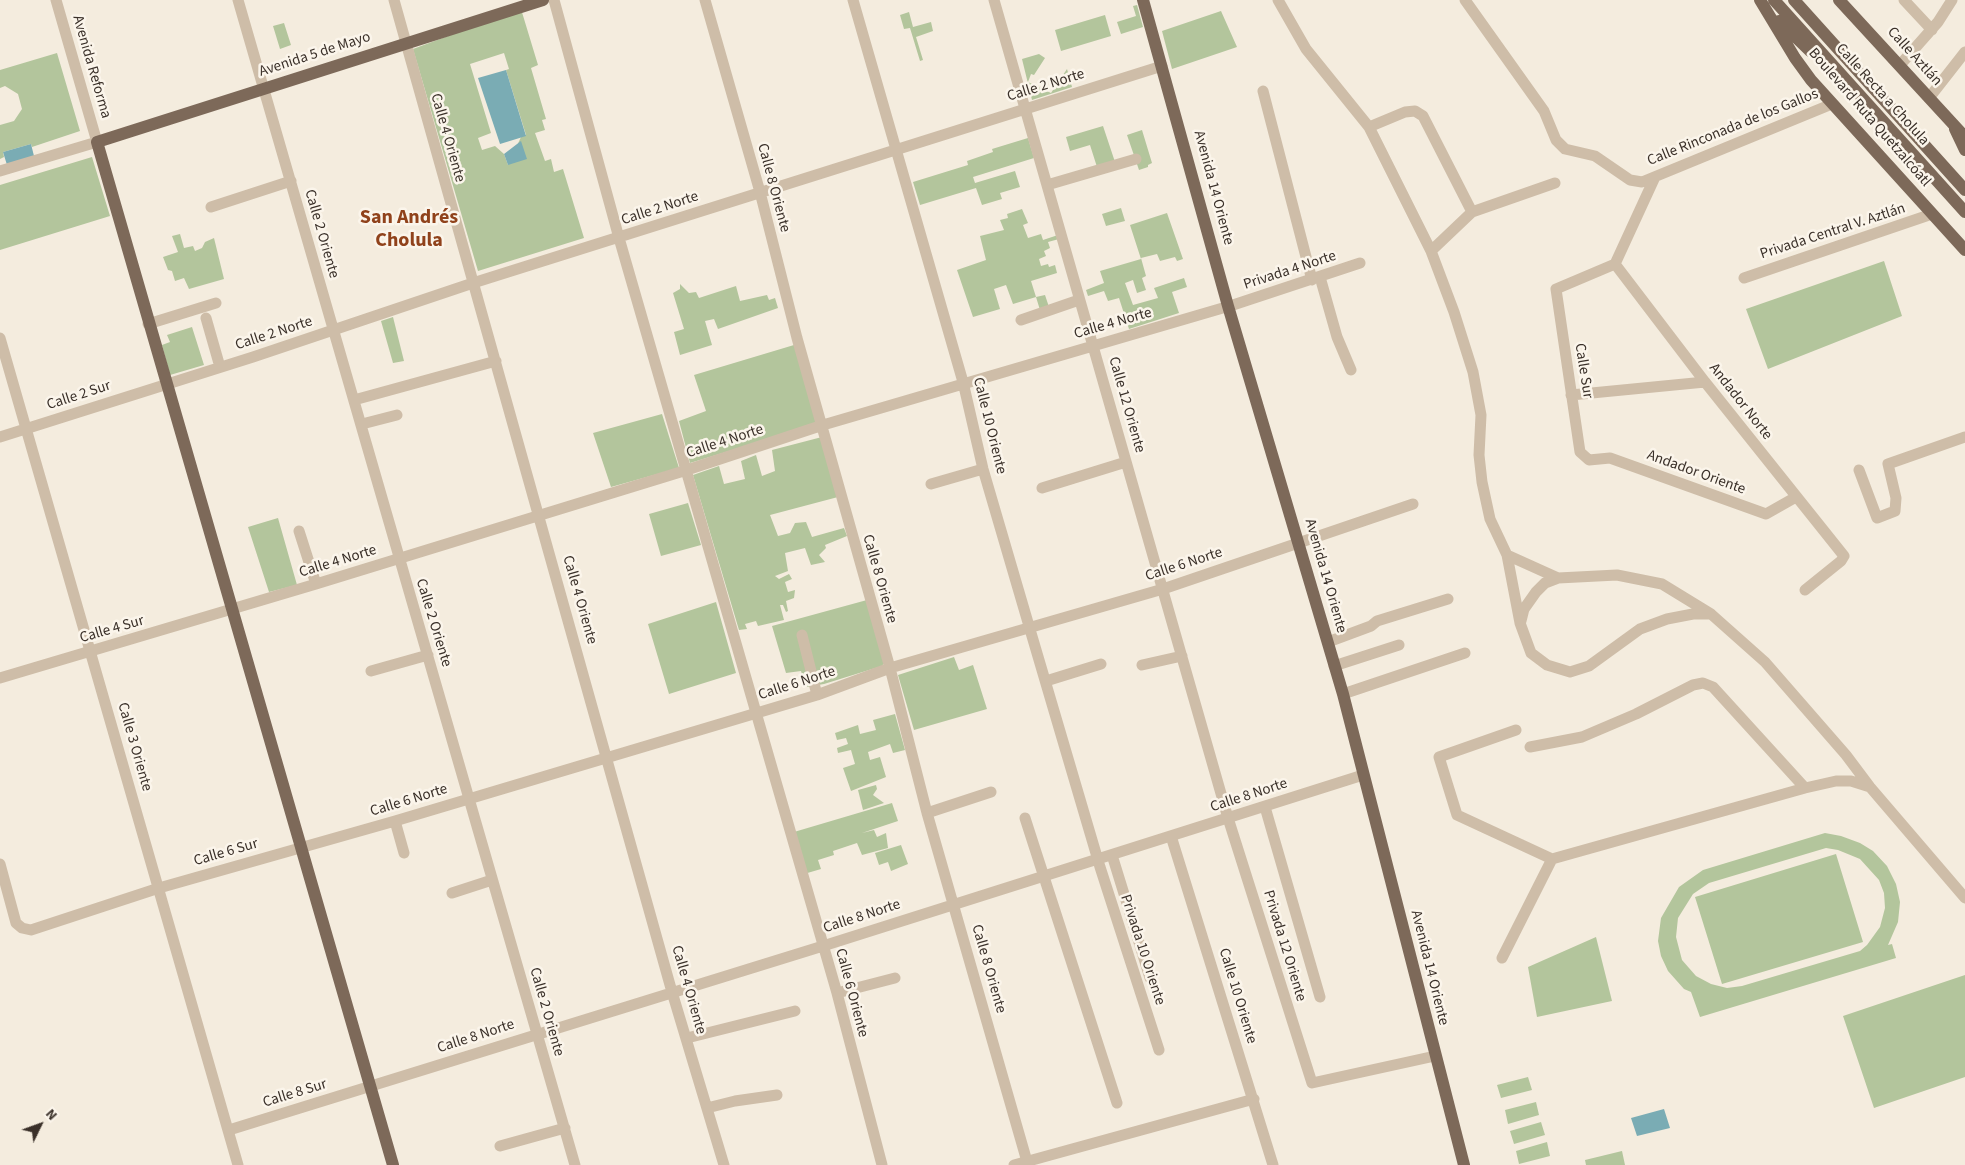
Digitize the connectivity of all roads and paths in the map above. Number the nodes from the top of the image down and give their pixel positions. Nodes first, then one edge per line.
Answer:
1 (56, 0) edge
2 (238, 0) edge
3 (394, 0) edge
4 (543, 0) edge
5 (554, 0) edge
6 (705, 0) edge
7 (853, 0) edge
8 (994, 0) edge
9 (1143, 0) edge
10 (1278, 0) edge
11 (1465, 0) edge
12 (1765, 0) edge
13 (1794, 0) edge
14 (1840, 0) edge
15 (1904, 0) edge
16 (1952, 0) edge
17 (1932, 30) junction
18 (406, 43) junction
19 (1965, 52) edge
20 (1900, 65) junction
21 (1162, 66) junction
22 (263, 89) junction
23 (1263, 91) dead end
24 (1929, 98) junction
25 (1832, 104) junction
26 (1025, 108) junction
27 (1953, 125) junction
28 (1369, 127) junction
29 (1965, 137) edge
30 (97, 142) junction
31 (896, 150) junction
32 (1965, 150) edge
33 (1136, 159) dead end
34 (0, 171) edge
35 (1655, 177) junction
36 (291, 181) junction
37 (1555, 183) dead end
38 (1047, 185) junction
39 (1965, 190) edge
40 (760, 192) junction
41 (211, 208) dead end
42 (1472, 212) junction
43 (1965, 212) edge
44 (1932, 214) junction
45 (619, 238) junction
46 (1965, 250) edge
47 (1432, 251) junction
48 (1360, 263) dead end
49 (1615, 264) junction
50 (1316, 278) junction
51 (1744, 278) dead end
52 (473, 283) junction
53 (1080, 300) junction
54 (216, 303) dead end
55 (1228, 306) junction
56 (206, 318) dead end
57 (1021, 320) dead end
58 (148, 324) junction
59 (333, 330) junction
60 (0, 338) edge
61 (1093, 345) junction
62 (496, 361) junction
63 (220, 367) junction
64 (1351, 370) dead end
65 (963, 382) junction
66 (1705, 382) junction
67 (167, 383) junction
68 (1571, 395) junction
69 (354, 400) junction
70 (397, 415) dead end
71 (362, 424) junction
72 (823, 425) junction
73 (26, 429) junction
74 (0, 437) edge
75 (1965, 437) edge
76 (1583, 456) joint
77 (1126, 462) junction
78 (983, 469) junction
79 (687, 470) junction
80 (1859, 470) dead end
81 (931, 484) dead end
82 (1042, 488) dead end
83 (1796, 497) junction
84 (1413, 504) dead end
85 (540, 516) junction
86 (299, 531) dead end
87 (1299, 544) junction
88 (1507, 555) junction
89 (399, 559) junction
90 (1558, 578) junction
91 (316, 584) junction
92 (1163, 589) junction
93 (1805, 590) dead end
94 (1448, 599) dead end
95 (232, 610) junction
96 (1711, 614) junction
97 (1520, 623) junction
98 (1029, 626) junction
99 (802, 635) dead end
100 (1328, 642) junction
101 (1399, 645) dead end
102 (92, 651) junction
103 (1465, 653) dead end
104 (428, 656) junction
105 (1182, 656) junction
106 (1102, 664) dead end
107 (1142, 665) dead end
108 (1334, 666) junction
109 (890, 668) junction
110 (371, 671) dead end
111 (0, 678) edge
112 (1046, 681) junction
113 (1343, 694) junction
114 (817, 695) junction
115 (757, 713) junction
116 (1516, 730) dead end
117 (1530, 747) dead end
118 (608, 758) junction
119 (1363, 775) junction
120 (1870, 787) junction
121 (1805, 788) junction
122 (991, 792) dead end
123 (468, 799) junction
124 (1265, 807) junction
125 (927, 813) junction
126 (1025, 818) dead end
127 (1228, 818) junction
128 (395, 821) junction
129 (1171, 836) junction
130 (302, 846) junction
131 (404, 853) dead end
132 (1112, 855) junction
133 (1098, 859) junction
134 (1552, 859) junction
135 (0, 864) edge
136 (1044, 875) junction
137 (492, 880) junction
138 (159, 888) junction
139 (452, 893) dead end
140 (1965, 898) edge
141 (954, 903) junction
142 (823, 946) junction
143 (1502, 958) dead end
144 (895, 978) dead end
145 (1150, 978) dead end
146 (672, 992) junction
147 (837, 993) junction
148 (1320, 997) dead end
149 (795, 1011) dead end
150 (536, 1034) junction
151 (687, 1038) junction
152 (1159, 1050) dead end
153 (1435, 1056) junction
154 (370, 1086) junction
155 (777, 1095) dead end
156 (1254, 1100) junction
157 (1117, 1103) dead end
158 (707, 1108) junction
159 (565, 1128) junction
160 (229, 1130) junction
161 (500, 1146) dead end
162 (1027, 1163) edge
163 (238, 1165) edge
164 (393, 1165) edge
165 (575, 1165) edge
166 (724, 1165) edge
167 (882, 1165) edge
168 (1014, 1165) edge
169 (1273, 1165) edge
170 (1464, 1165) edge

1 - 30 street, Avenida Reforma
2 - 22 street, Calle 2 Oriente
3 - 18 street, Calle 4 Oriente
4 - 18 main road, Avenida 5 de Mayo
5 - 45 street, Calle 6 Oriente
6 - 40 street, Calle 8 Oriente
7 - 31 street, Calle 10 Oriente
8 - 26 street, Calle 12 Oriente
9 - 21 main road, Avenida 14 Oriente
10 - 28 street
11 - 35 street, Calle Rinconada de los Gallos
12 - 25 main road, Boulevard Ruta Quetzalcóatl
12 - 43 main road, Calle Recta a Cholula
13 - 39 main road, Boulevard Ruta Quetzalcóatl
14 - 20 main road, Calle Aztlán
15 - 17 street
16 - 17 street
17 - 20 street
18 - 22 main road, Avenida 5 de Mayo
18 - 52 street, Calle 4 Oriente
19 - 24 street
20 - 24 main road, Calle Aztlán
21 - 26 street, Calle 2 Norte
21 - 55 main road, Avenida 14 Oriente
22 - 30 main road, Avenida 5 de Mayo
22 - 36 street, Calle 2 Oriente
23 - 50 street
24 - 27 main road, Calle Aztlán
25 - 35 street, Calle Rinconada de los Gallos
25 - 44 main road, Boulevard Ruta Quetzalcóatl
26 - 31 street, Calle 2 Norte
26 - 38 street, Calle 12 Oriente
27 - 29 main road, Calle Aztlán
27 - 32 main road
28 - 42 street
28 - 47 street
30 - 34 street
30 - 58 main road
31 - 40 street, Calle 2 Norte
31 - 65 street, Calle 10 Oriente
33 - 38 street
35 - 49 street
36 - 41 street
36 - 59 street, Calle 2 Oriente
37 - 42 street
38 - 53 street, Calle 12 Oriente
40 - 45 street, Calle 2 Norte
40 - 72 street, Calle 8 Oriente
42 - 47 street
44 - 46 main road, Boulevard Ruta Quetzalcóatl
44 - 51 street, Privada Central V. Aztlán
45 - 52 street, Calle 2 Norte
45 - 79 street, Calle 6 Oriente
47 - 88 street
48 - 50 street, Privada 4 Norte
49 - 66 street, Andador Norte
49 - 68 street, Calle Sur
50 - 55 street, Privada 4 Norte
50 - 64 street
52 - 59 street, Calle 2 Norte
52 - 62 street, Calle 4 Oriente
53 - 57 street
53 - 61 street, Calle 12 Oriente
54 - 58 street
55 - 61 street, Calle 4 Norte
55 - 87 main road, Avenida 14 Oriente
56 - 63 street
58 - 67 main road
59 - 63 street, Calle 2 Norte
59 - 69 street, Calle 2 Oriente
60 - 73 street, Calle 3 Oriente
61 - 65 street, Calle 4 Norte
61 - 77 street, Calle 12 Oriente
62 - 69 street
62 - 85 street, Calle 4 Oriente
63 - 67 street, Calle 2 Norte
65 - 72 street, Calle 4 Norte
65 - 78 street, Calle 10 Oriente
66 - 68 street
66 - 83 street, Andador Norte
67 - 73 street, Calle 2 Sur
67 - 95 main road
68 - 76 street, Calle Sur
69 - 71 street, Calle 2 Oriente
70 - 71 street
71 - 89 street, Calle 2 Oriente
72 - 79 street, Calle 4 Norte
72 - 109 street, Calle 8 Oriente
73 - 74 street, Calle 2 Sur
73 - 102 street, Calle 3 Oriente
75 - 80 street
76 - 83 street, Andador Oriente
77 - 82 street
77 - 92 street, Calle 12 Oriente
78 - 81 street
78 - 98 street, Calle 10 Oriente
79 - 85 street, Calle 4 Norte
79 - 115 street, Calle 6 Oriente
83 - 93 street, Andador Norte
84 - 87 street, Calle 6 Norte
85 - 89 street, Calle 4 Norte
85 - 118 street, Calle 4 Oriente
86 - 91 street
87 - 92 street, Calle 6 Norte
87 - 100 main road, Avenida 14 Oriente
88 - 90 street
88 - 97 street
89 - 91 street, Calle 4 Norte
89 - 104 street, Calle 2 Oriente
90 - 96 street
90 - 97 street
91 - 95 street, Calle 4 Norte
92 - 98 street, Calle 6 Norte
92 - 105 street, Calle 12 Oriente
94 - 100 street
95 - 102 street, Calle 4 Sur
95 - 130 main road
96 - 97 street
96 - 120 street
98 - 109 street, Calle 6 Norte
98 - 112 street, Calle 10 Oriente
99 - 114 street
100 - 108 main road, Avenida 14 Oriente
101 - 108 street
102 - 111 street, Calle 4 Sur
102 - 138 street, Calle 3 Oriente
103 - 113 street
104 - 110 street
104 - 123 street, Calle 2 Oriente
105 - 107 street
105 - 127 street, Calle 12 Oriente
106 - 112 street
108 - 113 main road, Avenida 14 Oriente
109 - 114 street, Calle 6 Norte
109 - 125 street, Calle 8 Oriente
112 - 133 street, Calle 10 Oriente
113 - 119 main road, Avenida 14 Oriente
114 - 115 street, Calle 6 Norte
115 - 118 street, Calle 6 Norte
115 - 142 street, Calle 6 Oriente
116 - 134 street
117 - 121 street
118 - 123 street, Calle 6 Norte
118 - 146 street, Calle 4 Oriente
119 - 124 street, Calle 8 Norte
119 - 153 main road, Avenida 14 Oriente
120 - 121 street
120 - 140 street
121 - 134 street
122 - 125 street
123 - 128 street, Calle 6 Norte
123 - 137 street, Calle 2 Oriente
124 - 127 street, Calle 8 Norte
124 - 148 street
125 - 141 street, Calle 8 Oriente
126 - 136 street
127 - 129 street, Calle 8 Norte
127 - 153 street, Privada 12 Oriente
128 - 130 street, Calle 6 Norte
128 - 131 street
129 - 132 street, Calle 8 Norte
129 - 156 street, Calle 10 Oriente
130 - 138 street, Calle 6 Sur
130 - 154 main road
132 - 133 street, Calle 8 Norte
132 - 145 street
133 - 136 street, Calle 8 Norte
133 - 152 street, Privada 10 Oriente
134 - 143 street
135 - 138 street, Calle 6 Sur
136 - 141 street, Calle 8 Norte
136 - 157 street
137 - 139 street
137 - 150 street, Calle 2 Oriente
138 - 160 street, Calle 3 Oriente
141 - 142 street, Calle 8 Norte
141 - 162 street, Calle 8 Oriente
142 - 146 street, Calle 8 Norte
142 - 147 street, Calle 6 Oriente
144 - 147 street
146 - 150 street, Calle 8 Norte
146 - 151 street, Calle 4 Oriente
147 - 167 street, Calle 6 Oriente
149 - 151 street
150 - 154 street, Calle 8 Norte
150 - 159 street, Calle 2 Oriente
151 - 158 street, Calle 4 Oriente
153 - 170 main road, Avenida 14 Oriente
154 - 160 street, Calle 8 Sur
154 - 164 main road
155 - 158 street
156 - 162 street
156 - 169 street, Calle 10 Oriente
158 - 166 street, Calle 4 Oriente
159 - 161 street
159 - 165 street, Calle 2 Oriente
160 - 163 street, Calle 3 Oriente
162 - 168 street

